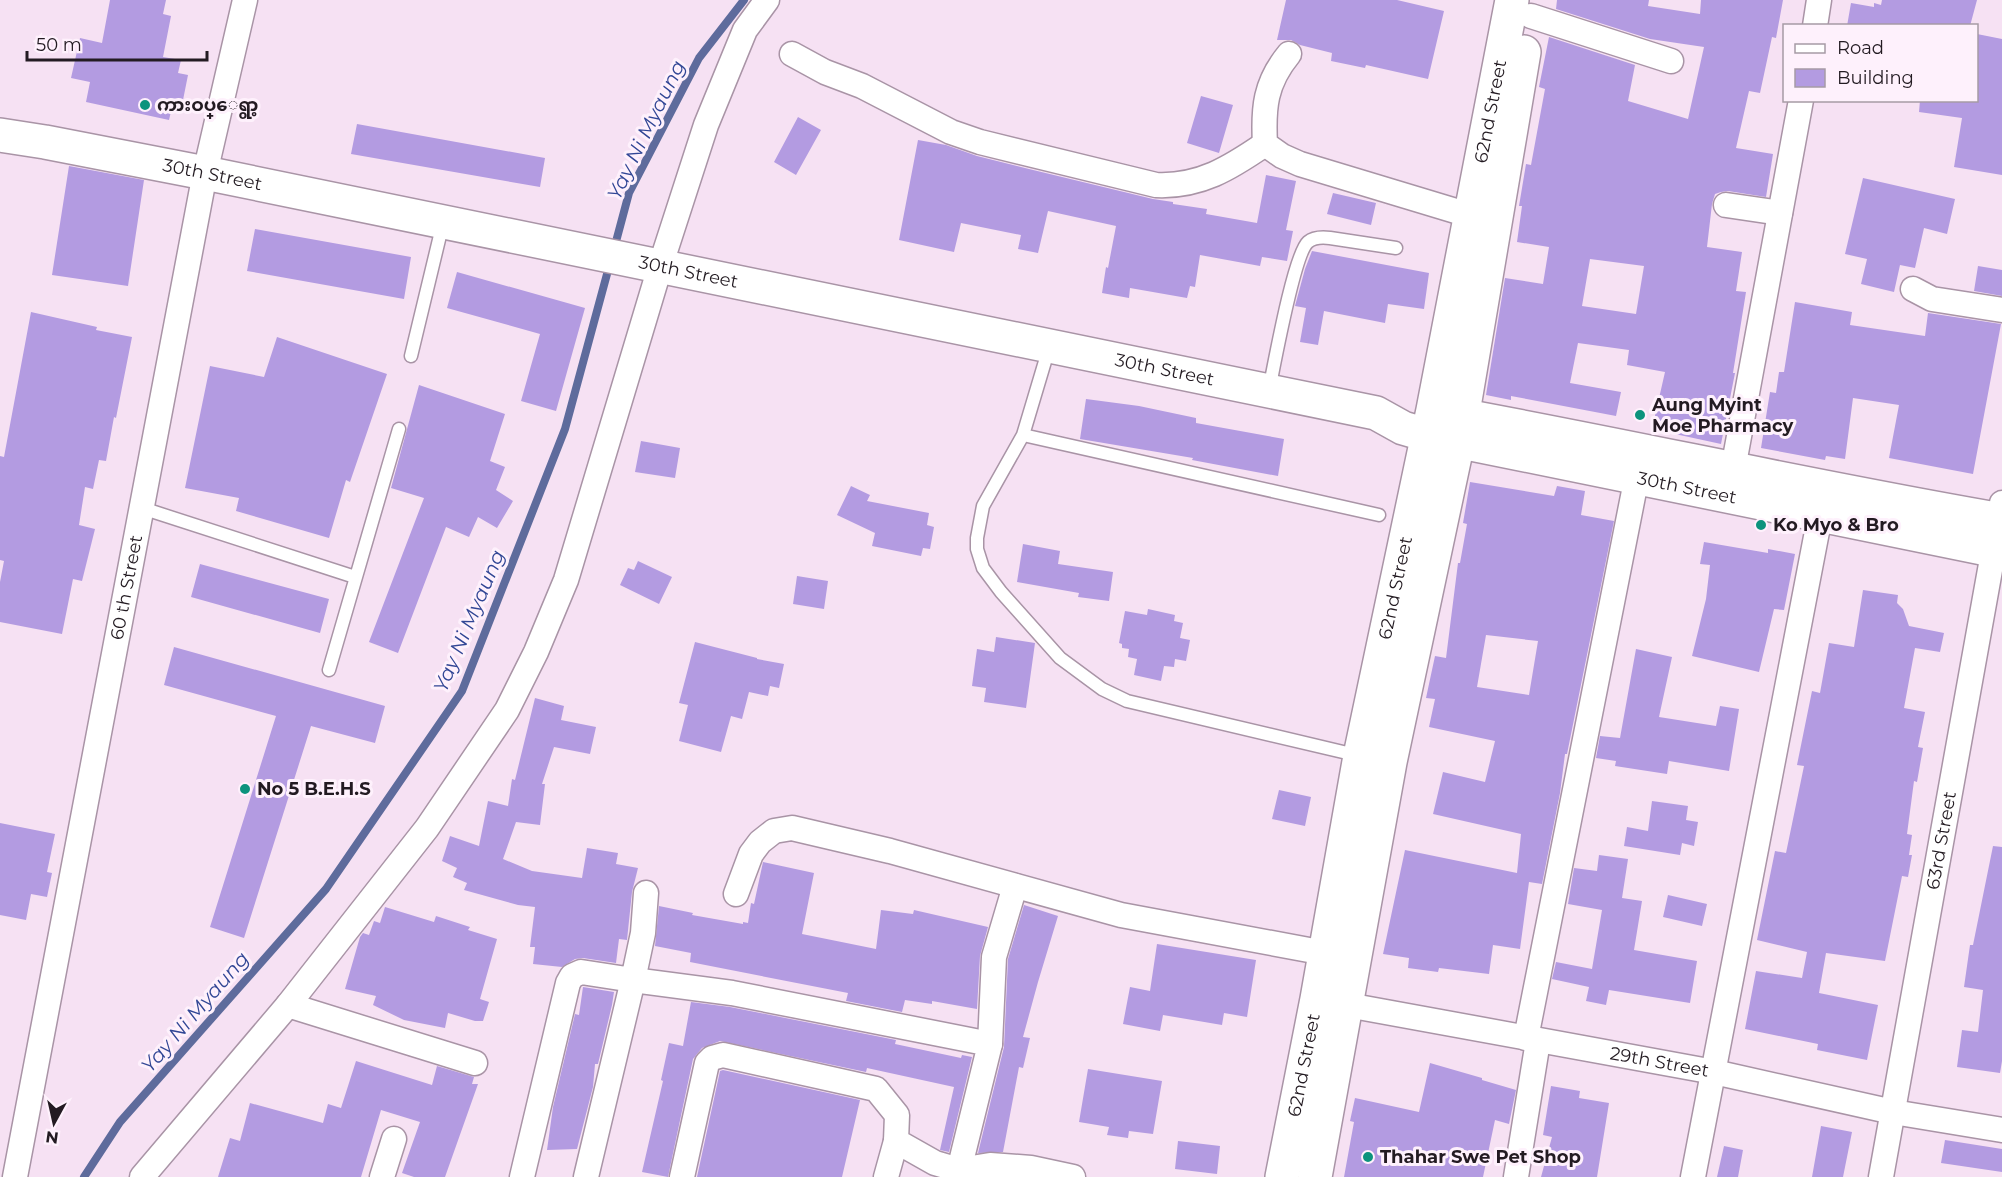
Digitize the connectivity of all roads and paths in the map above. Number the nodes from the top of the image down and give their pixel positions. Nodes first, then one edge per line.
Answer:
1 (245, 0) edge
2 (767, 0) edge
3 (1819, 0) edge
4 (1526, 5) edge
5 (1815, 24) edge
6 (792, 54) dead end
7 (1289, 54) dead end
8 (1671, 61) dead end
9 (1801, 102) edge
10 (2, 135) edge
11 (1265, 144) junction
12 (206, 173) junction
13 (1726, 206) dead end
14 (1780, 213) junction
15 (1482, 217) junction
16 (443, 222) junction
17 (1396, 248) dead end
18 (654, 266) junction
19 (1913, 289) dead end
20 (2002, 310) edge
21 (1049, 346) junction
22 (411, 356) dead end
23 (1269, 392) junction
24 (1445, 426) junction
25 (399, 429) dead end
26 (1023, 435) junction
27 (1733, 469) junction
28 (1637, 476) junction
29 (142, 508) junction
30 (1379, 515) dead end
31 (1820, 516) junction
32 (2000, 529) edge
33 (355, 577) junction
34 (329, 670) dead end
35 (1375, 759) junction
36 (1015, 886) junction
37 (646, 894) dead end
38 (736, 894) dead end
39 (1325, 953) junction
40 (633, 980) junction
41 (1332, 1002) junction
42 (288, 1005) junction
43 (1532, 1040) junction
44 (990, 1044) junction
45 (475, 1063) dead end
46 (1714, 1072) junction
47 (1893, 1112) junction
48 (2002, 1130) edge
49 (394, 1139) dead end
50 (896, 1141) junction
51 (960, 1170) junction
52 (15, 1177) edge
53 (142, 1177) edge
54 (382, 1177) edge
55 (522, 1177) edge
56 (586, 1177) edge
57 (682, 1177) edge
58 (886, 1177) edge
59 (1073, 1177) edge
60 (1282, 1177) edge
61 (1315, 1177) edge
62 (1516, 1177) edge
63 (1693, 1177) edge
64 (1881, 1177) edge

1 - 12 street, 60 th Street
2 - 18 street
3 - 5 street
4 - 8 street
4 - 15 main road, 62nd Street
6 - 11 street
7 - 11 street
9 - 14 street
10 - 12 main road, 30th Street
11 - 15 street
12 - 16 main road, 30th Street
12 - 29 street, 60 th Street
13 - 14 street
14 - 27 street
15 - 24 main road, 62nd Street
16 - 18 main road, 30th Street
16 - 22 lane
17 - 23 lane
18 - 21 main road, 30th Street
18 - 42 street
19 - 20 street
21 - 23 main road, 30th Street
21 - 26 lane
23 - 24 main road, 30th Street
24 - 27 main road, 30th Street
24 - 28 main road, 30th Street
24 - 35 main road, 62nd Street
25 - 33 lane
26 - 30 lane
26 - 35 lane
27 - 32 main road, 30th Street
28 - 31 main road, 30th Street
28 - 43 street
29 - 33 lane
29 - 52 street, 60 th Street
31 - 32 main road, 30th Street
31 - 46 street
32 - 47 street, 63rd Street
33 - 34 lane
35 - 39 main road, 62nd Street
35 - 41 main road, 62nd Street
36 - 38 street
36 - 39 street
36 - 44 street
37 - 40 street
39 - 41 main road, 62nd Street
40 - 44 street
40 - 55 street
40 - 56 street
41 - 43 street, 29th Street
41 - 60 main road, 62nd Street
41 - 61 main road, 62nd Street
42 - 45 street
42 - 53 street
43 - 46 street, 29th Street
43 - 62 street
44 - 51 street
46 - 47 street, 29th Street
46 - 63 street
47 - 48 street, 29th Street
47 - 64 street, 63rd Street
49 - 54 street
50 - 51 street
50 - 57 street
50 - 58 street
51 - 59 street

